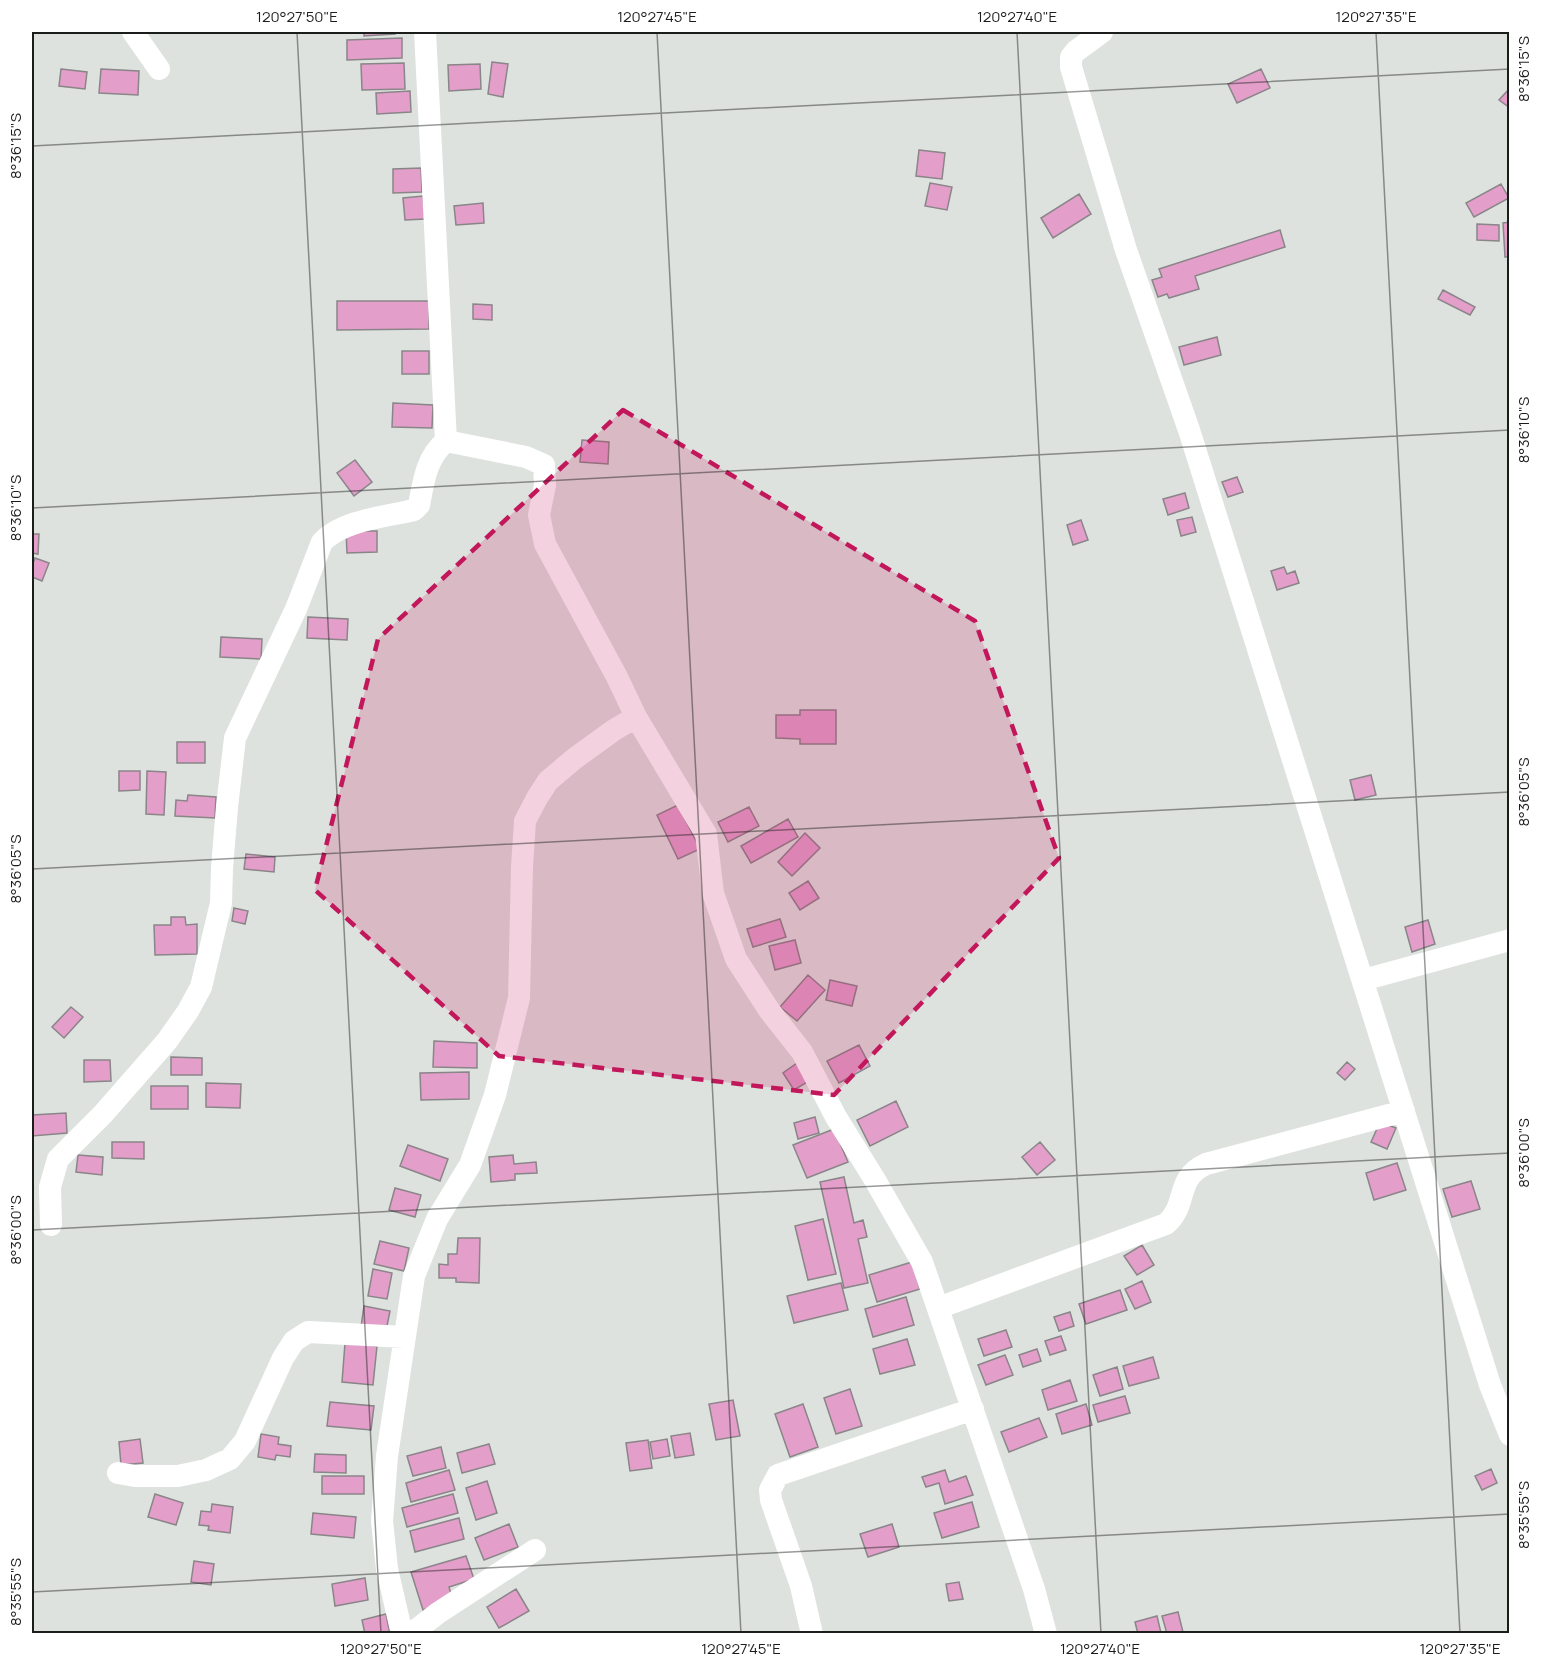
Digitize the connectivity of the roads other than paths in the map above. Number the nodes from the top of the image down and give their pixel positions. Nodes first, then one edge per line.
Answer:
1 (133, 32) edge
2 (425, 32) edge
3 (1102, 32) edge
4 (159, 69) dead end
5 (446, 441) junction
6 (636, 717) junction
7 (1509, 940) edge
8 (1363, 980) junction
9 (1404, 1112) junction
10 (51, 1225) dead end
11 (938, 1308) junction
12 (405, 1337) junction
13 (973, 1409) junction
14 (1509, 1435) edge
15 (118, 1473) dead end
16 (535, 1550) dead end
17 (402, 1634) edge
18 (411, 1634) edge
19 (812, 1634) edge
20 (1046, 1634) edge

1 - 4 street
2 - 5 street
3 - 8 street
5 - 6 street
5 - 10 street
6 - 11 street
6 - 12 street
7 - 8 street
8 - 9 street
9 - 11 street
9 - 14 street
11 - 13 street
12 - 15 street
12 - 17 street
13 - 19 street
13 - 20 street
16 - 18 street

